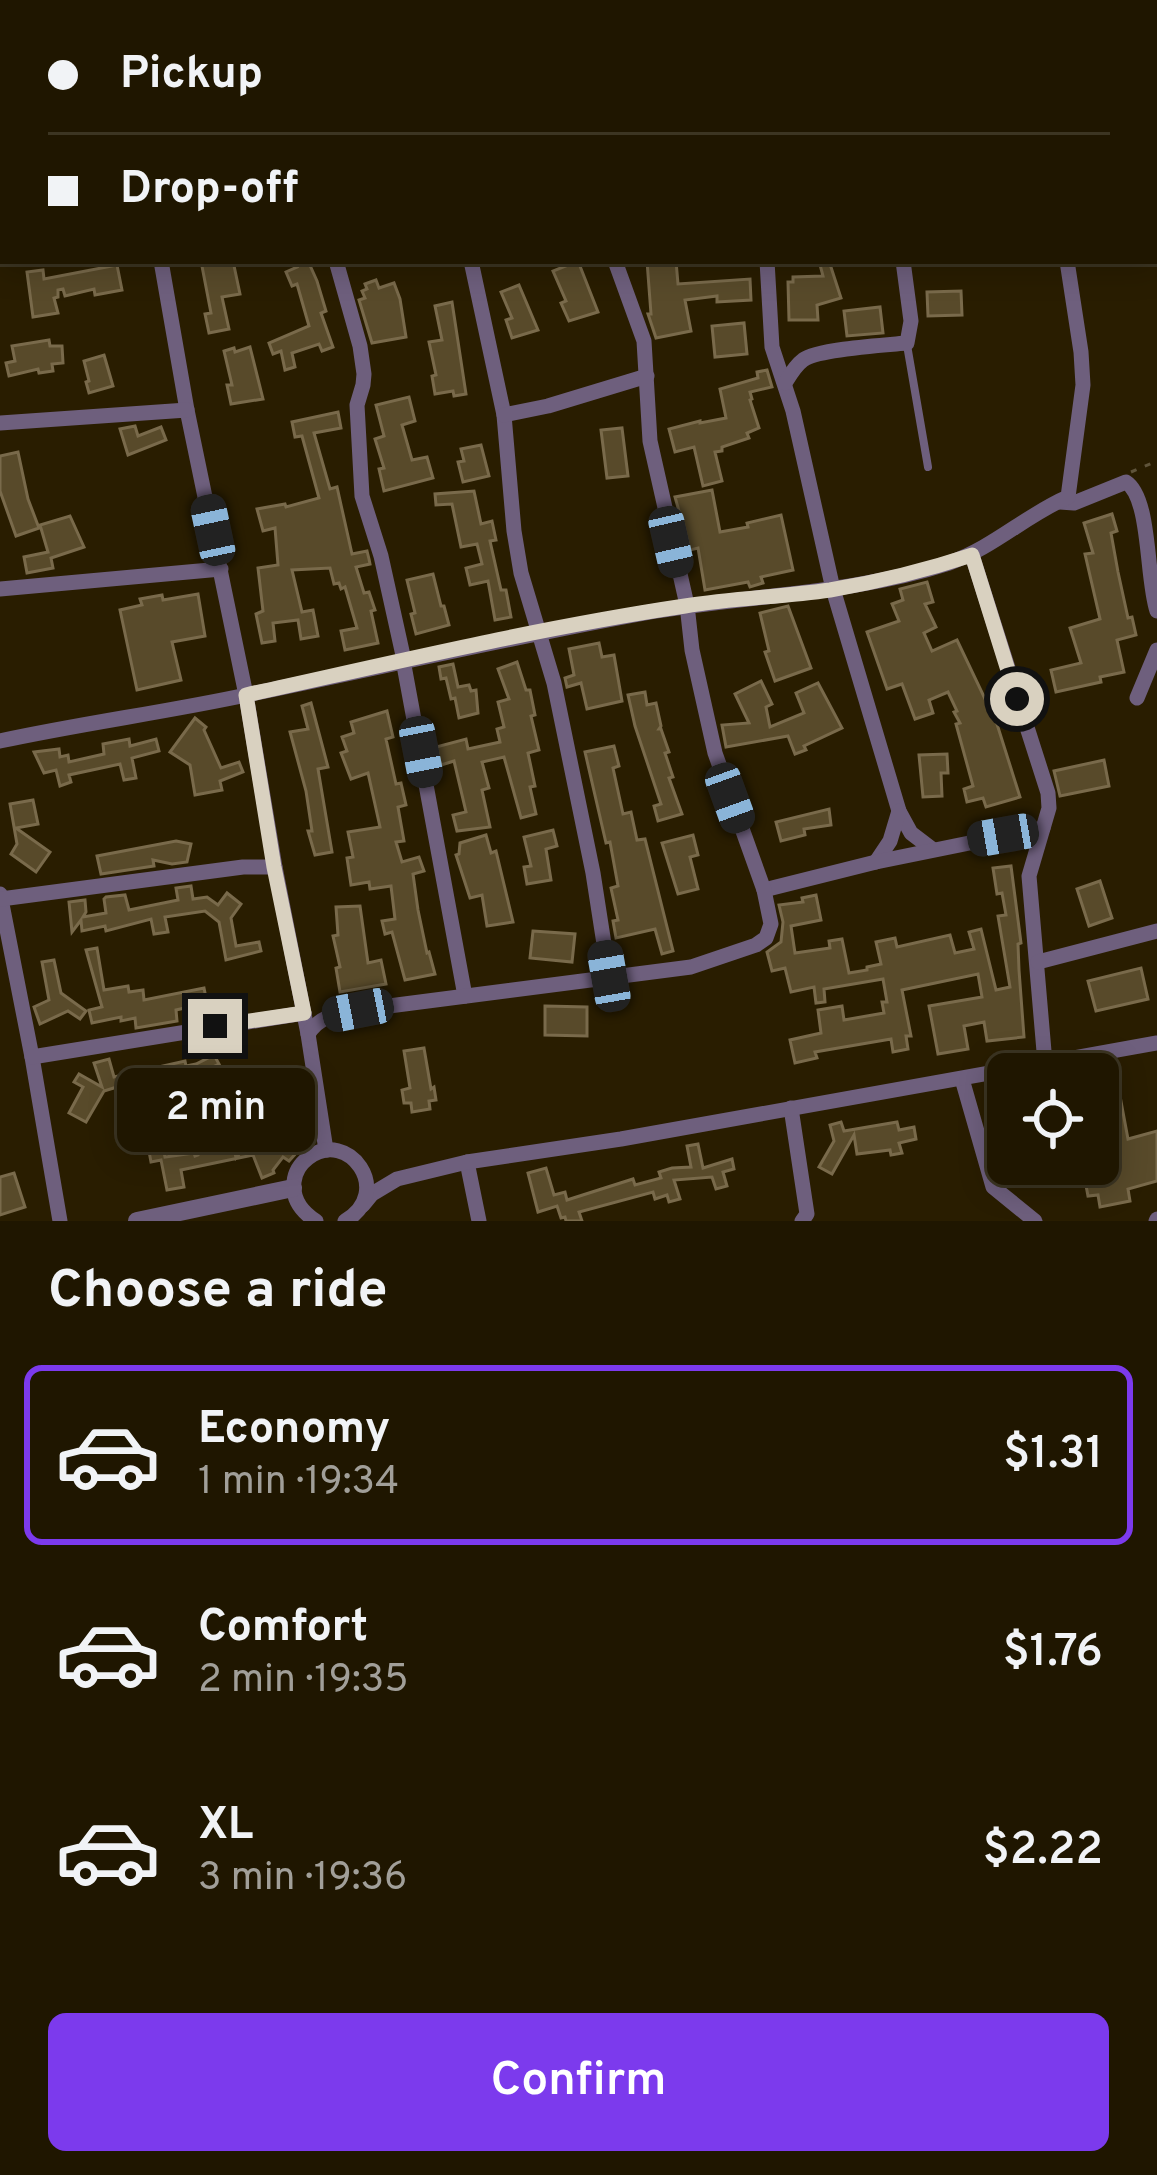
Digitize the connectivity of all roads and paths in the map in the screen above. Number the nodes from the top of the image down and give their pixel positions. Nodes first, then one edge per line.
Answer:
1 (162, 264) edge
2 (337, 264) edge
3 (472, 264) edge
4 (616, 264) edge
5 (767, 264) edge
6 (904, 264) edge
7 (1067, 264) edge
8 (907, 343) junction
9 (646, 376) junction
10 (785, 383) junction
11 (187, 410) junction
12 (505, 415) junction
13 (0, 423) edge
14 (928, 467) dead end
15 (1057, 502) junction
16 (972, 555) junction
17 (221, 569) junction
18 (0, 589) edge
19 (833, 589) junction
20 (687, 605) junction
21 (1157, 611) edge
22 (541, 632) junction
23 (1157, 650) edge
24 (403, 660) junction
25 (246, 695) junction
26 (1137, 698) dead end
27 (0, 742) edge
28 (899, 811) junction
29 (1043, 828) junction
30 (932, 849) junction
31 (876, 862) junction
32 (274, 867) junction
33 (764, 890) junction
34 (1, 904) edge
35 (1157, 931) edge
36 (1038, 962) junction
37 (609, 976) junction
38 (465, 997) junction
39 (303, 1010) junction
40 (327, 1016) junction
41 (308, 1034) junction
42 (1157, 1043) edge
43 (1045, 1053) edge
44 (1102, 1053) edge
45 (32, 1057) junction
46 (987, 1074) edge
47 (962, 1078) junction
48 (791, 1108) junction
49 (326, 1150) junction
50 (356, 1161) junction
51 (467, 1162) junction
52 (397, 1179) junction
53 (293, 1188) junction
54 (363, 1205) junction
55 (211, 1214) edge
56 (809, 1219) edge
57 (60, 1221) edge
58 (137, 1221) edge
59 (316, 1221) edge
60 (345, 1221) edge
61 (479, 1221) edge
62 (1035, 1221) edge

1 - 11 street
2 - 24 street
3 - 12 street
4 - 9 street
5 - 10 street
6 - 8 street
7 - 15 street
8 - 10 street
8 - 14 lane
9 - 12 street
9 - 20 street
10 - 19 street
11 - 13 street
11 - 17 street
12 - 22 street
15 - 16 street
15 - 21 street
16 - 19 street
16 - 29 street
17 - 18 street
17 - 25 street
19 - 20 street
19 - 28 street
20 - 22 street
20 - 33 street
22 - 24 street
22 - 37 street
23 - 26 street
24 - 25 street
24 - 38 street
25 - 27 street
25 - 32 street
28 - 30 street
28 - 31 street
29 - 30 street
29 - 36 street
30 - 31 street
31 - 33 street
32 - 34 street
32 - 39 street
33 - 37 street
34 - 45 street
35 - 36 street
36 - 43 street
37 - 38 street
38 - 40 street
39 - 40 street
39 - 41 street
39 - 45 street
40 - 41 street
41 - 49 street
42 - 44 street
45 - 57 street
46 - 47 street
47 - 48 street
47 - 62 street
48 - 51 street
48 - 56 street
49 - 50 street
49 - 53 street
50 - 52 street
50 - 54 street
51 - 52 street
51 - 61 street
52 - 54 street
53 - 55 street
53 - 59 street
54 - 60 street
55 - 58 street

